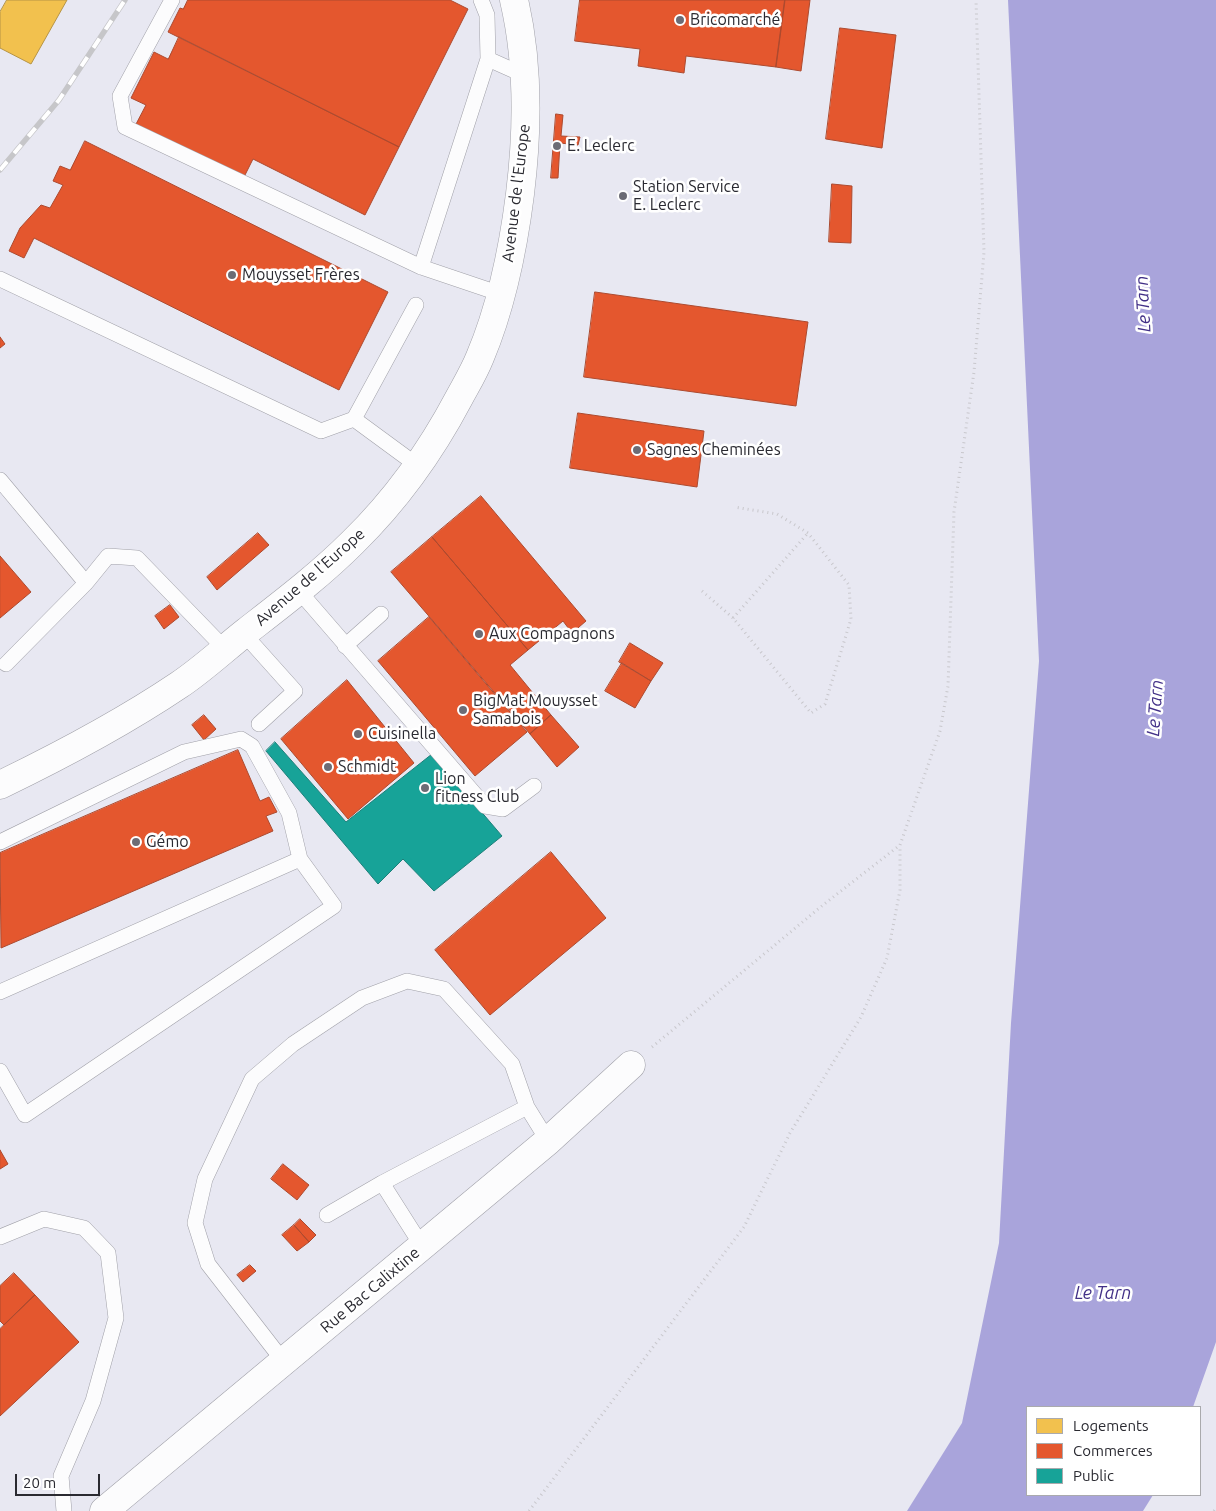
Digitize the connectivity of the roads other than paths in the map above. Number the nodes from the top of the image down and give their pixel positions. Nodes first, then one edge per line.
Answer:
1 (172, 0) edge
2 (480, 0) edge
3 (514, 0) edge
4 (488, 59) junction
5 (526, 76) junction
6 (421, 266) junction
7 (0, 279) edge
8 (501, 294) junction
9 (416, 305) dead end
10 (354, 419) junction
11 (418, 466) junction
12 (0, 480) edge
13 (86, 582) junction
14 (299, 591) junction
15 (381, 614) dead end
16 (235, 642) junction
17 (345, 646) junction
18 (6, 664) dead end
19 (259, 724) dead end
20 (0, 785) edge
21 (534, 786) dead end
22 (0, 842) edge
23 (300, 859) junction
24 (0, 992) edge
25 (631, 1065) road end
26 (0, 1071) edge
27 (527, 1107) junction
28 (548, 1141) junction
29 (382, 1183) junction
30 (327, 1214) dead end
31 (0, 1237) edge
32 (422, 1246) junction
33 (284, 1362) junction
34 (64, 1511) edge
35 (104, 1511) edge

1 - 6 lane
2 - 4 lane
3 - 5 street, Avenue de l'Europe
4 - 5 lane
4 - 6 lane
5 - 8 street, Avenue de l'Europe
6 - 8 lane
7 - 10 lane
8 - 11 street, Avenue de l'Europe
9 - 10 lane
10 - 11 lane
11 - 14 street, Avenue de l'Europe
12 - 13 lane
13 - 16 lane
13 - 18 lane
14 - 16 street, Avenue de l'Europe
14 - 17 lane
15 - 17 lane
16 - 19 lane
16 - 20 street, Avenue de l'Europe
17 - 21 lane
22 - 23 lane
23 - 24 lane
23 - 26 lane
25 - 28 street, Rue Bac Calixtine
27 - 28 lane
27 - 29 lane
27 - 33 lane
28 - 32 street, Rue Bac Calixtine
29 - 30 lane
29 - 32 lane
31 - 34 lane
32 - 33 street, Rue Bac Calixtine
33 - 35 street, Rue Bac Calixtine

